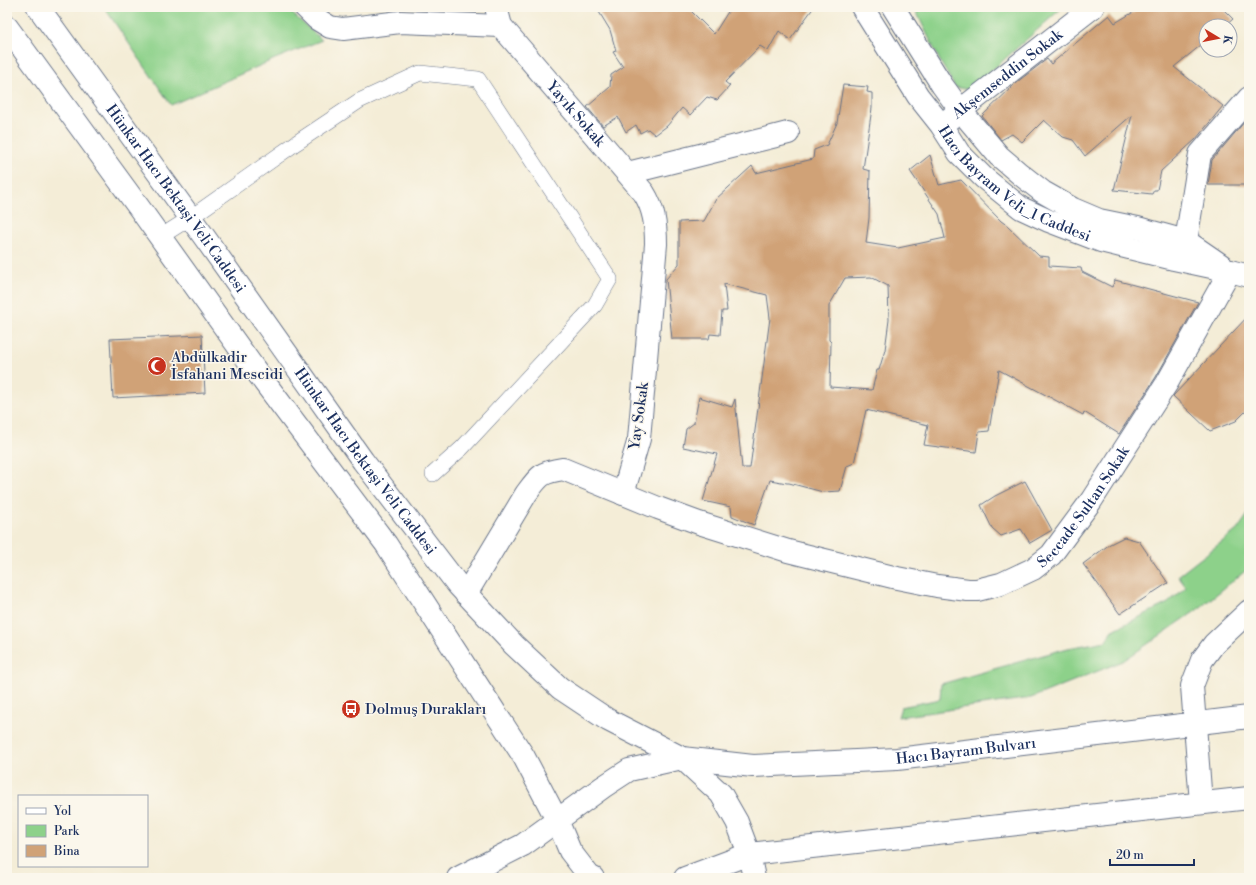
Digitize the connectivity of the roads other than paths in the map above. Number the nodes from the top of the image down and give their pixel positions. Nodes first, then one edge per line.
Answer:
1 (38, 7) edge
2 (305, 7) edge
3 (862, 7) edge
4 (893, 7) edge
5 (1093, 7) edge
6 (499, 16) edge
7 (7, 27) edge
8 (1248, 98) edge
9 (961, 111) junction
10 (941, 125) junction
11 (788, 133) dead end
12 (628, 173) junction
13 (650, 202) joint
14 (190, 218) junction
15 (160, 237) junction
16 (1186, 241) junction
17 (1240, 273) edge
18 (433, 474) dead end
19 (623, 494) junction
20 (466, 594) junction
21 (1249, 611) edge
22 (1249, 717) edge
23 (1194, 724) junction
24 (682, 758) junction
25 (1249, 798) edge
26 (1201, 803) junction
27 (557, 820) junction
28 (749, 854) junction
29 (458, 878) edge
30 (593, 878) edge
31 (685, 878) edge
32 (754, 878) edge

1 - 14 street, Hünkar Hacı Bektaşi Veli Caddesi
2 - 6 street
3 - 10 street, Hacı Bayram Veli_1 Caddesi
4 - 9 street, Hacı Bayram Veli_1 Caddesi
5 - 9 street, Akşemseddin Sokak
6 - 12 street, Yayık Sokak
7 - 15 street
8 - 16 street
9 - 10 street, Akşemseddin Sokak
9 - 16 street, Hacı Bayram Veli_1 Caddesi
10 - 17 street, Hacı Bayram Veli_1 Caddesi
11 - 12 street
12 - 13 street, Yayık Sokak
13 - 19 street, Yay Sokak
14 - 15 lane
14 - 18 lane
14 - 20 street, Hünkar Hacı Bektaşi Veli Caddesi
15 - 27 street
16 - 17 street, Hacı Bayram Veli_1 Caddesi
17 - 19 street, Seccade Sultan Sokak
19 - 20 street
20 - 24 street, Hünkar Hacı Bektaşi Veli Caddesi
21 - 23 street
22 - 23 street, Hacı Bayram Bulvarı
23 - 24 street, Hacı Bayram Bulvarı
23 - 26 street
24 - 27 street, Hacı Bayram Bulvarı
24 - 28 street
25 - 26 street
26 - 28 street
27 - 29 street, Hacı Bayram Bulvarı
27 - 30 street
28 - 31 street
28 - 32 street

